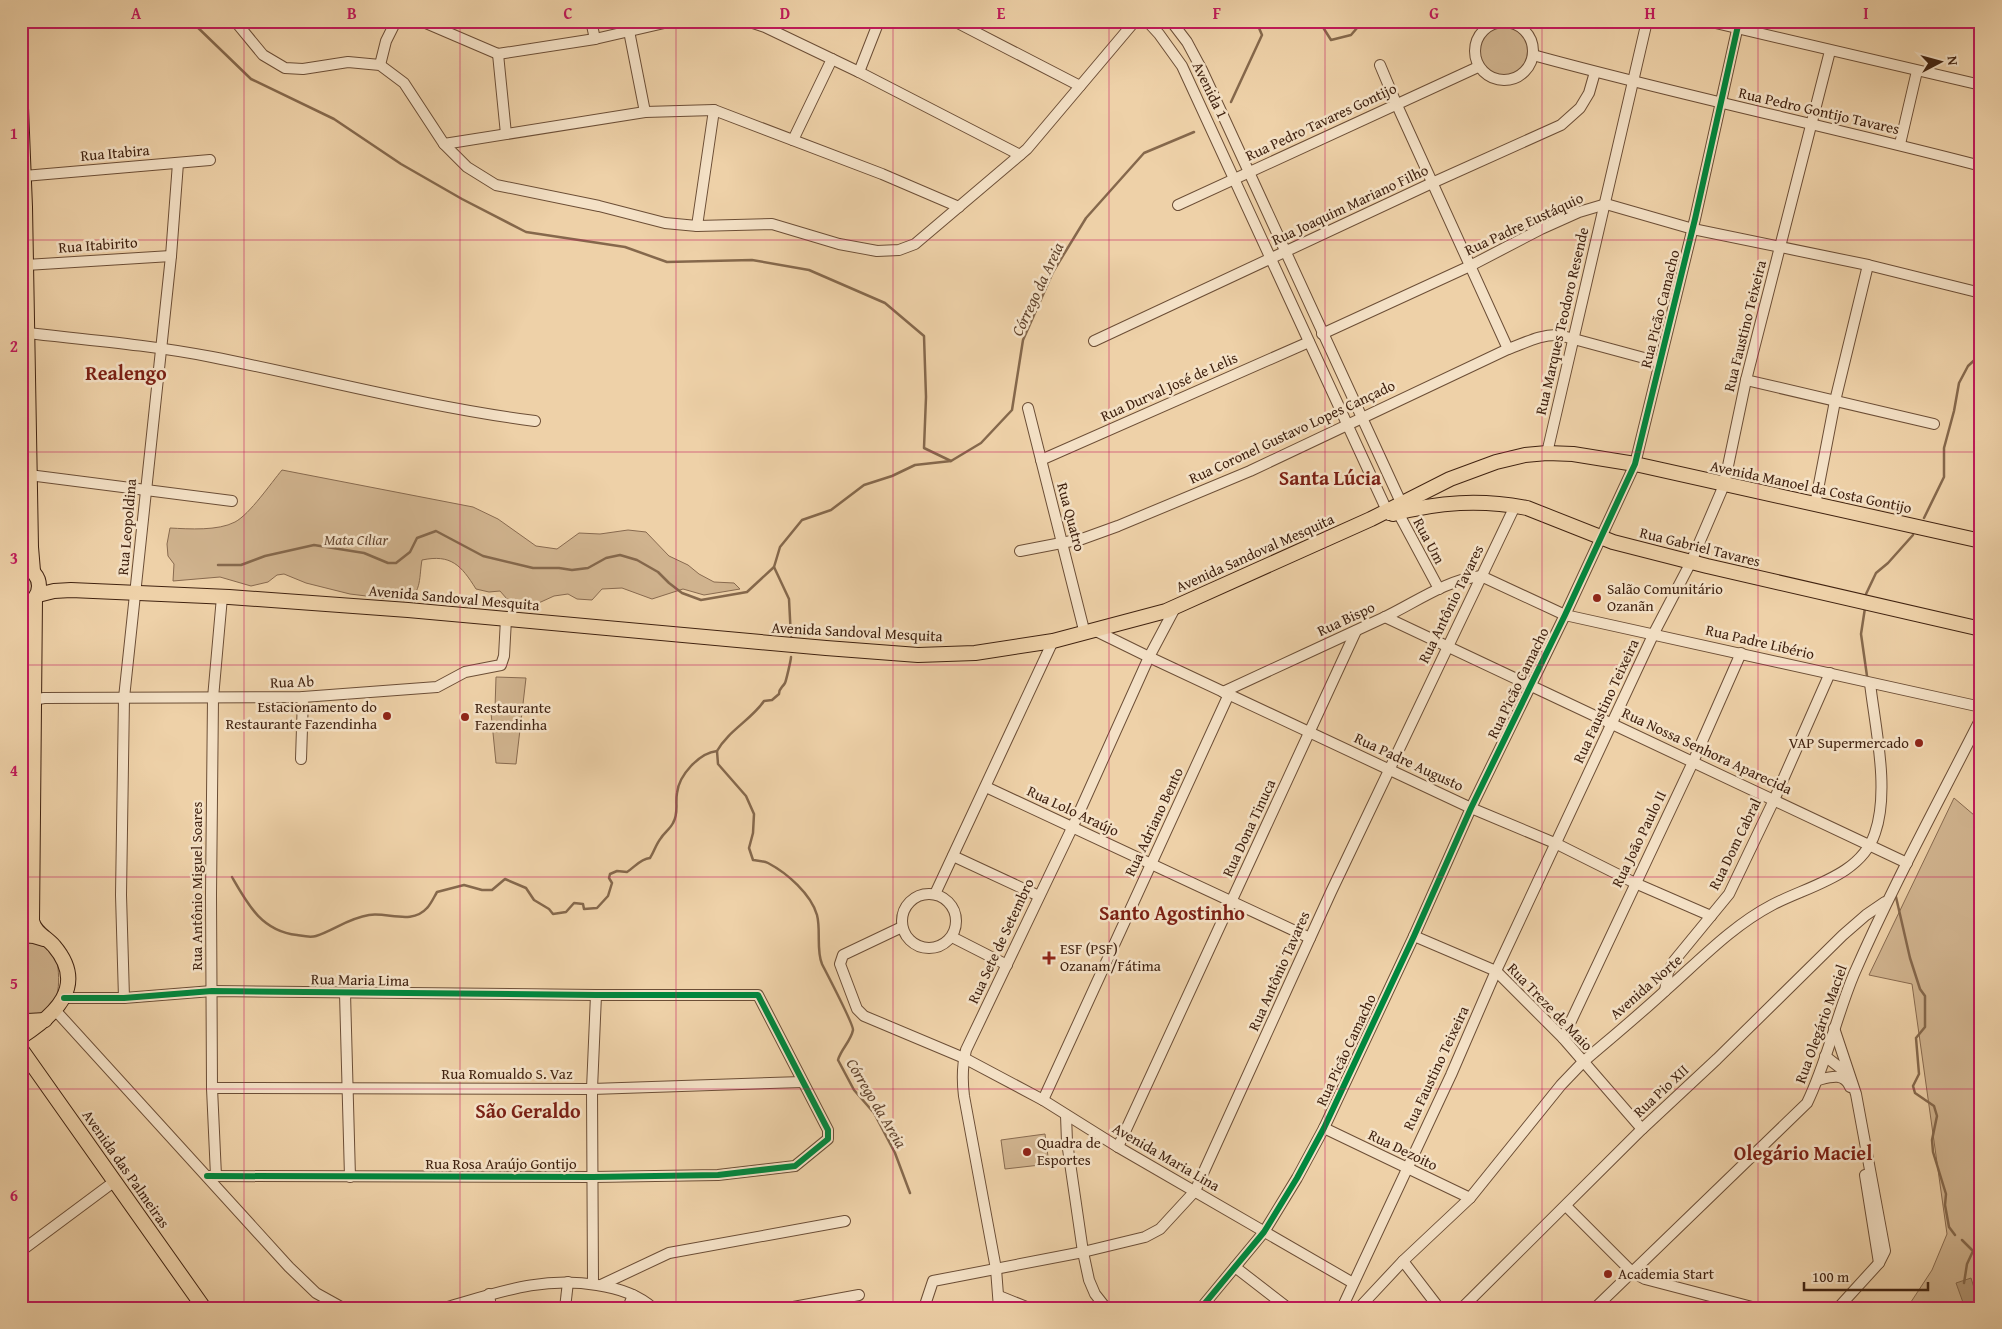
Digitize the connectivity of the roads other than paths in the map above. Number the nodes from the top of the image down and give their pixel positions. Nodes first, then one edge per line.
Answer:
1 (235, 21) edge
2 (396, 21) edge
3 (421, 21) edge
4 (591, 21) edge
5 (673, 21) edge
6 (747, 21) edge
7 (879, 21) edge
8 (954, 21) edge
9 (1135, 21) edge
10 (1147, 21) edge
11 (1171, 21) edge
12 (1647, 21) edge
13 (1707, 21) edge
14 (1515, 22) edge
15 (1738, 25) edge
16 (446, 26) edge
17 (629, 32) junction
18 (594, 39) junction
19 (1830, 51) junction
20 (498, 54) junction
21 (1534, 55) junction
22 (832, 59) junction
23 (380, 65) junction
24 (1380, 65) dead end
25 (1478, 66) junction
26 (1917, 71) junction
27 (859, 72) junction
28 (1595, 72) junction
29 (1634, 83) junction
30 (1981, 85) edge
31 (1080, 86) junction
32 (1396, 103) junction
33 (1721, 104) junction
34 (21, 108) edge
35 (714, 110) junction
36 (645, 112) junction
37 (1813, 124) junction
38 (506, 134) junction
39 (793, 140) junction
40 (444, 144) junction
41 (1900, 144) junction
42 (1020, 155) junction
43 (210, 160) dead end
44 (178, 162) junction
45 (1979, 165) edge
46 (1249, 172) junction
47 (24, 176) junction
48 (1235, 178) junction
49 (1432, 183) junction
50 (1606, 204) junction
51 (1178, 205) dead end
52 (959, 208) junction
53 (23, 221) edge
54 (697, 226) junction
55 (1693, 230) junction
56 (1781, 246) junction
57 (1284, 252) junction
58 (171, 256) junction
59 (1270, 259) junction
60 (26, 265) junction
61 (1868, 265) junction
62 (1470, 266) junction
63 (1981, 293) edge
64 (27, 333) junction
65 (1322, 334) junction
66 (1572, 340) junction
67 (1094, 341) dead end
68 (1309, 342) junction
69 (162, 349) junction
70 (1508, 349) junction
71 (1659, 362) junction
72 (1746, 380) junction
73 (1835, 401) junction
74 (1028, 408) dead end
75 (1362, 418) junction
76 (535, 422) dead end
77 (1347, 424) junction
78 (1934, 424) dead end
79 (1547, 453) junction
80 (1041, 460) junction
81 (1635, 464) junction
82 (30, 475) junction
83 (1450, 479) junction
84 (1724, 485) junction
85 (145, 489) junction
86 (232, 501) dead end
87 (1457, 502) junction
88 (1815, 505) junction
89 (1514, 506) junction
90 (1398, 509) junction
91 (1600, 537) junction
92 (1981, 541) edge
93 (1062, 544) junction
94 (1020, 551) dead end
95 (1691, 562) junction
96 (31, 571) edge
97 (1481, 576) junction
98 (1438, 589) junction
99 (71, 590) junction
100 (136, 594) junction
101 (36, 597) junction
102 (222, 597) junction
103 (21, 605) edge
104 (1174, 608) junction
105 (1565, 615) junction
106 (1385, 617) junction
107 (506, 619) junction
108 (1981, 629) edge
109 (1356, 631) junction
110 (1091, 632) junction
111 (1654, 633) junction
112 (1053, 641) junction
113 (1446, 647) junction
114 (1741, 653) junction
115 (1149, 658) junction
116 (1830, 673) junction
117 (1870, 683) junction
118 (1531, 685) junction
119 (1226, 693) junction
120 (303, 697) junction
121 (124, 698) junction
122 (213, 698) junction
123 (33, 700) junction
124 (1981, 708) edge
125 (1981, 718) edge
126 (1613, 724) junction
127 (1310, 732) junction
128 (301, 759) dead end
129 (1693, 762) junction
130 (1390, 770) junction
131 (986, 787) junction
132 (1774, 800) junction
133 (1472, 808) junction
134 (1073, 826) junction
135 (1557, 844) junction
136 (1870, 844) junction
137 (953, 856) junction
138 (1907, 863) junction
139 (1151, 865) junction
140 (1635, 883) junction
141 (935, 894) junction
142 (1039, 896) junction
143 (1232, 902) junction
144 (1886, 902) junction
145 (1710, 916) junction
146 (902, 927) junction
147 (21, 936) edge
148 (1414, 936) junction
149 (952, 937) junction
150 (1310, 938) junction
151 (49, 941) junction
152 (1007, 964) junction
153 (1496, 972) junction
154 (212, 991) junction
155 (1665, 991) junction
156 (344, 992) junction
157 (596, 996) junction
158 (64, 998) junction
159 (124, 998) junction
160 (56, 1011) junction
161 (21, 1018) edge
162 (45, 1020) junction
163 (1834, 1028) junction
164 (21, 1037) edge
165 (1563, 1038) junction
166 (21, 1048) edge
167 (1825, 1056) junction
168 (964, 1058) junction
169 (1583, 1062) junction
170 (21, 1064) edge
171 (1818, 1080) junction
172 (802, 1082) junction
173 (1851, 1082) junction
174 (212, 1088) junction
175 (348, 1088) junction
176 (592, 1089) junction
177 (1043, 1100) junction
178 (1066, 1115) junction
179 (1324, 1128) junction
180 (1642, 1129) junction
181 (1118, 1147) junction
182 (1406, 1169) junction
183 (211, 1176) junction
184 (350, 1177) junction
185 (593, 1177) junction
186 (111, 1184) junction
187 (1195, 1191) junction
188 (1470, 1198) junction
189 (1566, 1206) junction
190 (845, 1221) dead end
191 (1264, 1232) junction
192 (21, 1251) edge
193 (1083, 1252) junction
194 (1404, 1261) junction
195 (1235, 1267) junction
196 (996, 1269) junction
197 (1632, 1272) junction
198 (568, 1282) junction
199 (1353, 1283) junction
200 (597, 1285) junction
201 (489, 1294) junction
202 (633, 1295) junction
203 (859, 1295) dead end
204 (999, 1296) junction
205 (1206, 1306) edge
206 (193, 1308) edge
207 (204, 1308) edge
208 (343, 1308) edge
209 (444, 1308) edge
210 (491, 1308) edge
211 (565, 1308) edge
212 (628, 1308) edge
213 (653, 1308) edge
214 (788, 1308) edge
215 (924, 1308) edge
216 (999, 1308) edge
217 (1029, 1308) edge
218 (1106, 1308) edge
219 (1288, 1308) edge
220 (1342, 1308) edge
221 (1359, 1308) edge
222 (1438, 1308) edge
223 (1462, 1308) edge
224 (1595, 1308) edge
225 (1756, 1308) edge
226 (1838, 1308) edge

1 - 23 street
2 - 23 street
3 - 16 street
4 - 18 street
5 - 17 street
6 - 22 street
7 - 27 street
8 - 31 street
9 - 31 street
10 - 48 street, Avenida 1
11 - 46 street, Avenida 1
12 - 29 street, Rua Marques Teodoro Resende
13 - 15 street
14 - 21 street
14 - 25 street
15 - 19 street
15 - 33 street, Rua Picão Camacho
16 - 20 street
17 - 18 street
17 - 36 street
18 - 20 street
19 - 26 street
19 - 37 street, Rua Faustino Teixeira
20 - 38 street
21 - 25 street
21 - 28 street, Rua Pedro Gontijo Tavares
22 - 27 street
22 - 39 street
23 - 40 street
24 - 32 street
25 - 32 street, Rua Pedro Tavares Gontijo
26 - 30 street
26 - 41 street
27 - 42 street
28 - 29 street, Rua Pedro Gontijo Tavares
28 - 49 street, Rua Joaquim Mariano Filho
29 - 33 street, Rua Pedro Gontijo Tavares
29 - 50 street, Rua Marques Teodoro Resende
31 - 42 street
32 - 46 street, Rua Pedro Tavares Gontijo
32 - 49 street
33 - 37 street, Rua Pedro Gontijo Tavares
33 - 55 street, Rua Picão Camacho
34 - 47 main road
35 - 36 street
35 - 39 street
35 - 54 street
36 - 38 street
37 - 41 street, Rua Pedro Gontijo Tavares
37 - 56 street, Rua Faustino Teixeira
38 - 40 street
39 - 52 street
40 - 54 street
41 - 45 street, Rua Pedro Gontijo Tavares
42 - 52 street
43 - 44 street, Rua Itabira
44 - 47 street, Rua Itabira
44 - 58 street, Rua Leopoldina
46 - 48 street, Rua Pedro Tavares Gontijo
46 - 57 street, Avenida 1
47 - 53 main road
48 - 51 street, Rua Pedro Tavares Gontijo
48 - 59 street, Avenida 1
49 - 57 street, Rua Joaquim Mariano Filho
49 - 62 street
50 - 55 street, Rua Padre Eustáquio
50 - 62 street, Rua Padre Eustáquio
50 - 66 street, Rua Marques Teodoro Resende
52 - 54 street
53 - 60 main road
55 - 56 street, Rua Padre Eustáquio
55 - 71 street, Rua Picão Camacho
56 - 61 street, Rua Padre Eustáquio
56 - 72 street, Rua Faustino Teixeira
57 - 59 street, Rua Joaquim Mariano Filho
57 - 65 street, Avenida 1
58 - 60 street, Rua Itabirito
58 - 69 street, Rua Leopoldina
59 - 67 street, Rua Joaquim Mariano Filho
59 - 68 street, Avenida 1
60 - 64 main road
61 - 63 street, Rua Padre Eustáquio
61 - 73 street
62 - 65 street, Rua Padre Eustáquio
62 - 70 street
64 - 69 street
64 - 82 main road
65 - 75 street, Avenida 1
66 - 70 street, Rua Coronel Gustavo Lopes Cançado
66 - 71 street, Rua Coronel Gustavo Lopes Cançado
66 - 79 street, Rua Marques Teodoro Resende
68 - 77 street, Avenida 1
68 - 80 street, Rua Durval José de Lelis
69 - 76 street
69 - 85 street, Rua Leopoldina
70 - 75 street, Rua Coronel Gustavo Lopes Cançado
71 - 81 street, Rua Picão Camacho
72 - 73 street
72 - 84 street, Rua Faustino Teixeira
73 - 78 street
73 - 88 street
74 - 80 street, Rua Quatro
75 - 77 street, Rua Coronel Gustavo Lopes Cançado
75 - 90 street, Avenida 1
77 - 90 street, Avenida 1
77 - 93 street, Rua Coronel Gustavo Lopes Cançado
79 - 81 main road, Avenida Sandoval Mesquita
79 - 83 main road, Avenida Sandoval Mesquita
80 - 93 street, Rua Quatro
81 - 84 main road, Avenida Manoel da Costa Gontijo
81 - 91 street, Rua Picão Camacho
82 - 85 street
82 - 96 main road
83 - 87 main road
83 - 90 main road, Avenida Sandoval Mesquita
84 - 88 main road, Avenida Manoel da Costa Gontijo
84 - 95 street, Rua Faustino Teixeira
85 - 86 street
85 - 100 street, Rua Leopoldina
87 - 89 main road, Rua Gabriel Tavares
87 - 90 main road, Rua Gabriel Tavares
88 - 92 main road, Avenida Manoel da Costa Gontijo
89 - 91 main road, Rua Gabriel Tavares
89 - 97 street, Rua Antônio Tavares
90 - 98 street, Rua Um
90 - 104 main road, Avenida Sandoval Mesquita
91 - 95 main road, Rua Gabriel Tavares
91 - 105 street, Rua Picão Camacho
93 - 94 street, Rua Coronel Gustavo Lopes Cançado
93 - 110 street, Rua Quatro
95 - 108 main road, Rua Gabriel Tavares
95 - 111 street, Rua Faustino Teixeira
96 - 99 main road, Avenida Sandoval Mesquita
96 - 101 main road
97 - 98 street, Rua Bispo
97 - 105 street, Rua Padre Libério
97 - 113 street, Rua Antônio Tavares
98 - 106 street, Rua Bispo
99 - 100 main road, Avenida Sandoval Mesquita
99 - 101 main road, Avenida Sandoval Mesquita
100 - 102 main road, Avenida Sandoval Mesquita
100 - 121 street, Rua Leopoldina
101 - 103 main road, Avenida Sandoval Mesquita
101 - 123 main road
102 - 107 main road, Avenida Sandoval Mesquita
102 - 122 street, Rua Antônio Miguel Soares
104 - 110 main road, Avenida Sandoval Mesquita
104 - 115 street, Rua Sete de Setembro
105 - 111 street, Rua Padre Libério
105 - 118 street, Rua Picão Camacho
106 - 109 street, Rua Bispo
106 - 113 street, Rua Nossa Senhora Aparecida
107 - 112 main road, Avenida Sandoval Mesquita
107 - 120 street, Rua Ab
109 - 119 street, Rua Bispo
109 - 127 street, Rua Dona Tinuca
110 - 112 main road, Avenida Sandoval Mesquita
110 - 115 street, Rua Padre Augusto
111 - 114 street, Rua Padre Libério
111 - 126 street, Rua Faustino Teixeira
112 - 131 street
113 - 118 street, Rua Nossa Senhora Aparecida
113 - 130 street, Rua Antônio Tavares
114 - 116 street, Rua Padre Libério
114 - 129 street, Rua João Paulo II
115 - 119 street, Rua Padre Augusto
115 - 134 street, Rua Sete de Setembro
116 - 117 street, Rua Padre Libério
116 - 132 street, Rua Dom Cabral
117 - 124 street, Rua Padre Libério
117 - 136 street, Avenida Norte
118 - 126 street, Rua Nossa Senhora Aparecida
118 - 133 street, Rua Picão Camacho
119 - 127 street, Rua Padre Augusto
119 - 139 street, Rua Adriano Bento
120 - 122 street, Rua Ab
120 - 128 street
121 - 122 street, Rua Ab
121 - 123 street, Rua Ab
121 - 159 street, Rua Leopoldina
122 - 154 street, Rua Antônio Miguel Soares
123 - 151 main road
125 - 138 street, Rua Olegário Maciel
126 - 129 street, Rua Nossa Senhora Aparecida
126 - 135 street, Rua Faustino Teixeira
127 - 130 street, Rua Padre Augusto
127 - 143 street, Rua Dona Tinuca
129 - 132 street, Rua Nossa Senhora Aparecida
129 - 140 street, Rua João Paulo II
130 - 133 street, Rua Padre Augusto
130 - 150 street, Rua Antônio Tavares
131 - 134 street, Rua Lolo Araújo
131 - 137 street
132 - 136 street, Rua Nossa Senhora Aparecida
132 - 145 street, Rua Dom Cabral
133 - 135 street, Rua Padre Augusto
133 - 148 street, Rua Picão Camacho
134 - 139 street, Rua Lolo Araújo
134 - 142 street, Rua Sete de Setembro
135 - 140 street, Rua Padre Augusto
135 - 153 street, Rua Faustino Teixeira
136 - 138 street, Rua Nossa Senhora Aparecida
136 - 155 street, Avenida Norte
137 - 141 street
137 - 142 street
138 - 144 street, Rua Olegário Maciel
139 - 143 street, Rua Lolo Araújo
139 - 177 street, Rua Adriano Bento
140 - 145 street, Rua Padre Augusto
140 - 165 street, Rua João Paulo II
141 - 146 street
141 - 149 street
142 - 152 street, Rua Sete de Setembro
143 - 150 street, Rua Lolo Araújo
143 - 181 street, Rua Dona Tinuca
144 - 163 street, Rua Olegário Maciel
144 - 180 street, Rua Pio XII
145 - 155 street, Rua Dom Cabral
146 - 149 street
146 - 168 street, Avenida Maria Lina
147 - 151 main road
148 - 153 street, Rua Treze de Maio
148 - 179 street, Rua Picão Camacho
149 - 152 street
150 - 187 street, Rua Antônio Tavares
151 - 158 main road
152 - 168 street, Rua Sete de Setembro
153 - 165 street, Rua Treze de Maio
153 - 182 street, Rua Faustino Teixeira
154 - 156 street, Rua Maria Lima
154 - 159 street, Rua Maria Lima
154 - 174 street, Rua Antônio Miguel Soares
155 - 169 street, Avenida Norte
156 - 157 street, Rua Maria Lima
156 - 175 street
157 - 172 street, Rua Maria Lima
157 - 176 street
158 - 159 street, Rua Maria Lima
158 - 160 main road
160 - 162 main road
160 - 183 street
161 - 162 main road
162 - 164 main road
163 - 167 street, Rua Olegário Maciel
163 - 173 street
165 - 169 street, Rua Treze de Maio
166 - 186 main road, Avenida das Palmeiras
167 - 171 street, Rua Olegário Maciel
167 - 173 street
168 - 177 street, Avenida Maria Lina
168 - 196 street, Rua Sete de Setembro
169 - 180 street, Rua Treze de Maio
169 - 188 street, Avenida Norte
170 - 186 main road, Avenida das Palmeiras
171 - 173 street
171 - 197 street, Rua Olegário Maciel
172 - 176 street, Rua Romualdo S. Vaz
172 - 185 street, Rua Rosa Araújo Gontijo
173 - 226 street
174 - 175 street, Rua Romualdo S. Vaz
174 - 183 street, Rua Antônio Miguel Soares
175 - 176 street, Rua Romualdo S. Vaz
175 - 184 street
176 - 185 street
177 - 178 street, Avenida Maria Lina
178 - 181 street, Avenida Maria Lina
178 - 193 street
179 - 182 street, Rua Dezoito
179 - 191 street, Rua Picão Camacho
180 - 189 street, Rua Pio XII
181 - 187 street, Avenida Maria Lina
182 - 188 street, Rua Dezoito
182 - 199 street, Rua Faustino Teixeira
183 - 184 street, Rua Rosa Araújo Gontijo
183 - 208 street
184 - 185 street, Rua Rosa Araújo Gontijo
185 - 200 street
186 - 192 street
186 - 206 main road, Avenida das Palmeiras
186 - 207 main road, Avenida das Palmeiras
187 - 191 street, Avenida Maria Lina
187 - 193 street, Rua Antônio Tavares
188 - 194 street, Avenida Norte
189 - 197 street
189 - 223 street, Rua Pio XII
190 - 200 street
191 - 195 street, Rua Picão Camacho
191 - 199 street, Avenida Maria Lina
193 - 196 street, Rua Antônio Tavares
193 - 218 street
194 - 221 street, Avenida Norte
194 - 222 street
195 - 205 street, Rua Picão Camacho
195 - 219 street
196 - 204 street, Rua Sete de Setembro
196 - 215 street, Rua Antônio Tavares
197 - 224 street, Rua Olegário Maciel
197 - 225 street
198 - 200 street
198 - 201 street
198 - 211 street
199 - 220 street, Rua Faustino Teixeira
200 - 202 street
201 - 209 street
201 - 210 street
202 - 212 street
202 - 213 street
203 - 214 street
204 - 216 street, Rua Sete de Setembro
204 - 217 street

